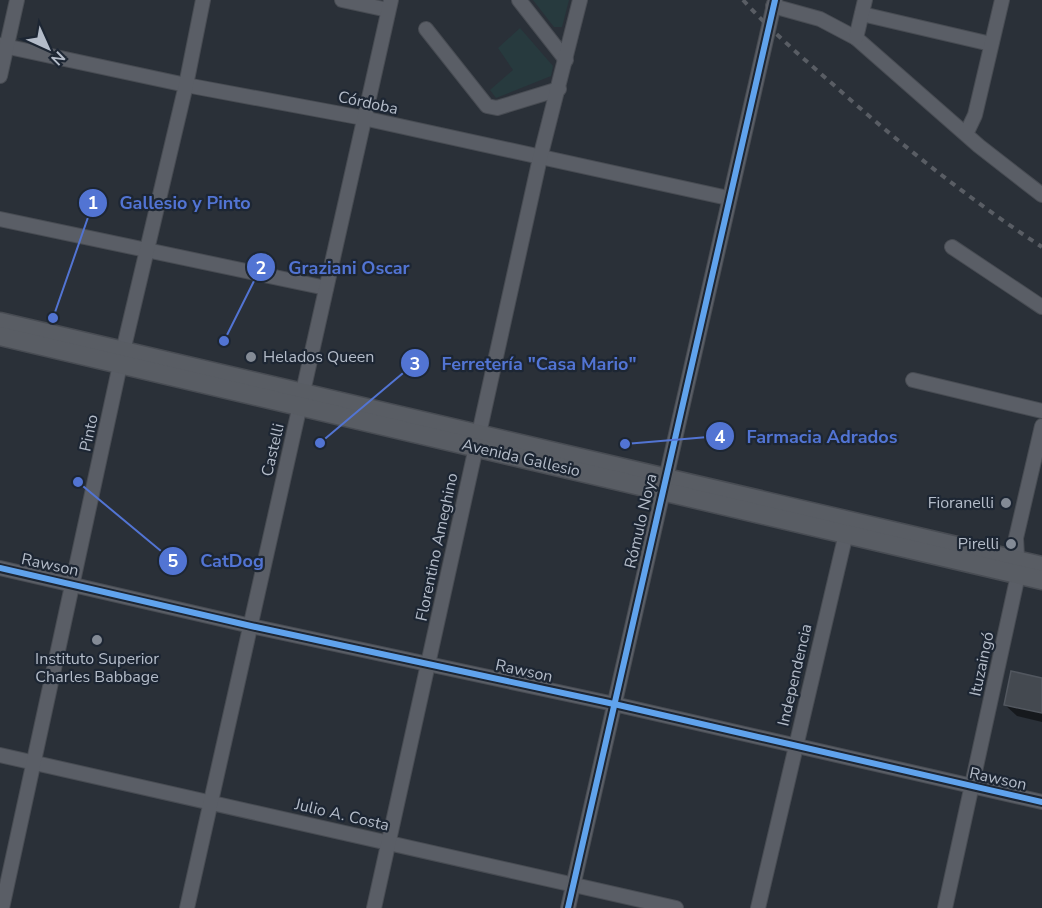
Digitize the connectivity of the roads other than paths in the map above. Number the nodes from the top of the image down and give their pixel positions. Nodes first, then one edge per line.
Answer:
1 (17, 0) edge
2 (203, 0) edge
3 (342, 0) edge
4 (519, 0) edge
5 (580, 0) edge
6 (795, 0) edge
7 (865, 0) edge
8 (1002, 0) edge
9 (774, 3) edge
10 (389, 5) edge
11 (862, 15) junction
12 (820, 19) junction
13 (426, 29) dead end
14 (855, 38) junction
15 (991, 44) junction
16 (3, 46) edge
17 (566, 60) junction
18 (0, 76) edge
19 (186, 85) junction
20 (559, 89) junction
21 (363, 118) junction
22 (966, 134) junction
23 (540, 158) junction
24 (1042, 195) edge
25 (728, 198) junction
26 (0, 219) edge
27 (952, 247) dead end
28 (148, 250) junction
29 (326, 288) junction
30 (1042, 307) edge
31 (0, 322) edge
32 (0, 336) edge
33 (122, 358) junction
34 (913, 380) dead end
35 (301, 400) junction
36 (1042, 411) edge
37 (1042, 426) edge
38 (478, 441) junction
39 (663, 484) junction
40 (847, 528) junction
41 (1042, 566) edge
42 (0, 568) edge
43 (1018, 568) junction
44 (1042, 580) edge
45 (73, 584) junction
46 (250, 626) junction
47 (428, 664) junction
48 (614, 704) junction
49 (795, 746) junction
50 (0, 755) edge
51 (35, 763) junction
52 (972, 787) junction
53 (1042, 802) edge
54 (211, 803) junction
55 (388, 843) junction
56 (573, 885) junction
57 (2, 908) edge
58 (188, 908) edge
59 (374, 908) edge
60 (568, 908) edge
61 (676, 908) edge
62 (758, 908) edge
63 (945, 908) edge

1 - 16 street
2 - 19 street, Pinto
3 - 10 street
4 - 17 street
5 - 17 street, Florentino Ameghino
6 - 12 street
7 - 11 street
8 - 15 street
9 - 12 street
9 - 25 street, Rómulo Noya
10 - 21 street, Castelli
11 - 14 street
11 - 15 street
12 - 14 street
13 - 20 street
14 - 22 street
15 - 22 street
16 - 18 street
16 - 19 street, Córdoba
17 - 20 street, Florentino Ameghino
19 - 21 street, Córdoba
19 - 28 street, Pinto
20 - 23 street, Florentino Ameghino
21 - 23 street, Córdoba
21 - 29 street, Castelli
22 - 24 street
23 - 25 street, Córdoba
23 - 38 street, Florentino Ameghino
25 - 39 street, Rómulo Noya
26 - 28 street
27 - 30 street
28 - 29 street
28 - 33 street, Pinto
29 - 35 street, Castelli
31 - 33 main road, Avenida Gallesio
32 - 33 main road, Avenida Gallesio
33 - 35 main road, Avenida Gallesio
33 - 45 street, Pinto
34 - 36 street
35 - 38 main road, Avenida Gallesio
35 - 46 street, Castelli
37 - 43 street, Ituzaingó
38 - 39 main road, Avenida Gallesio
38 - 47 street, Florentino Ameghino
39 - 40 main road, Avenida Gallesio
39 - 48 street, Rómulo Noya
40 - 43 main road, Avenida Gallesio
40 - 49 street, Independencia
41 - 43 main road, Avenida Gallesio
42 - 45 street, Rawson
43 - 44 main road, Avenida Gallesio
43 - 52 street, Ituzaingó
45 - 46 street, Rawson
45 - 51 street, Pinto
46 - 47 street, Rawson
46 - 54 street, Castelli
47 - 48 street, Rawson
47 - 55 street, Florentino Ameghino
48 - 49 street, Rawson
48 - 56 street, Rómulo Noya
49 - 52 street, Rawson
49 - 62 street, Independencia
50 - 51 street, Julio A. Costa
51 - 54 street, Julio A. Costa
51 - 57 street, Pinto
52 - 53 street, Rawson
52 - 63 street, Ituzaingó
54 - 55 street, Julio A. Costa
54 - 58 street, Castelli
55 - 56 street, Julio A. Costa
55 - 59 street, Florentino Ameghino
56 - 60 street, Rómulo Noya
56 - 61 street, Julio A. Costa

